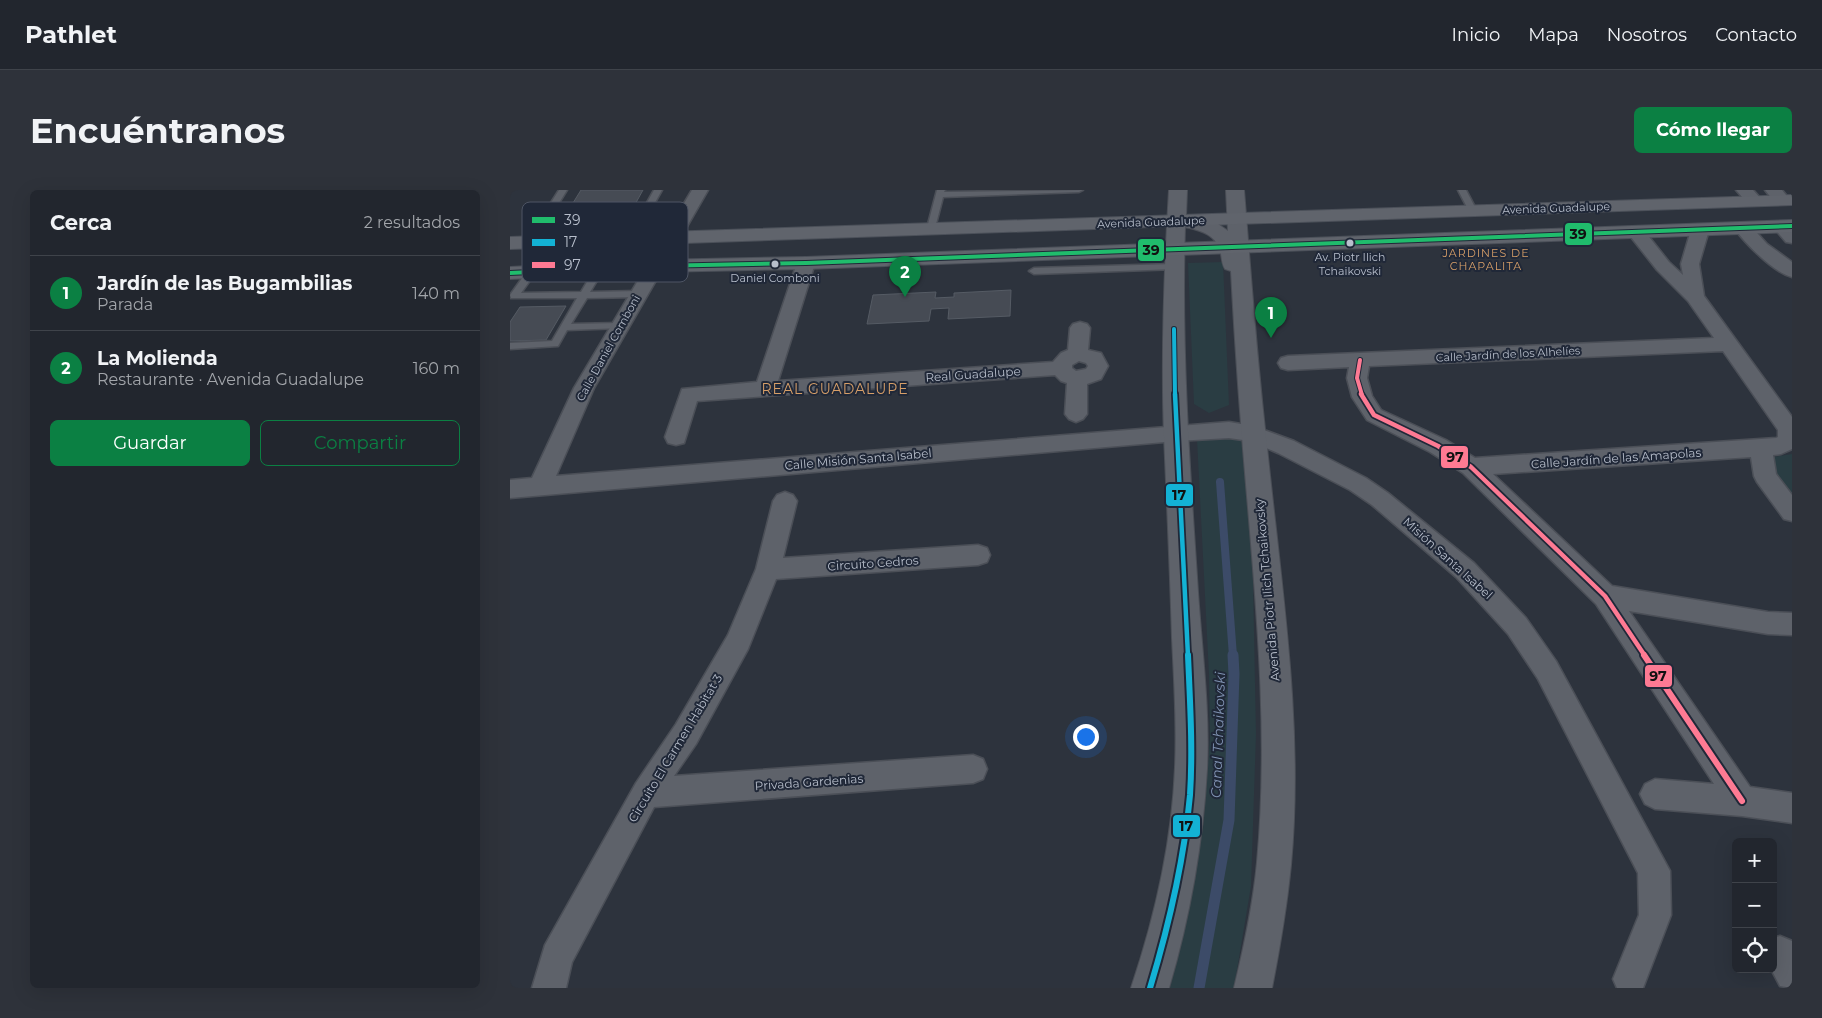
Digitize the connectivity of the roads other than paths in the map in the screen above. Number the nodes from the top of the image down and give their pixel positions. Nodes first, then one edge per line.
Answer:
1 (564, 190) edge
2 (658, 190) edge
3 (700, 190) edge
4 (1079, 190) edge
5 (1178, 190) edge
6 (1235, 190) edge
7 (1462, 190) edge
8 (940, 193) edge
9 (1750, 196) edge
10 (1782, 197) edge
11 (556, 202) edge
12 (651, 202) edge
13 (688, 211) edge
14 (1473, 211) junction
15 (1237, 220) junction
16 (1180, 221) junction
17 (931, 228) junction
18 (1743, 228) junction
19 (1700, 230) junction
20 (1789, 230) edge
21 (1636, 232) junction
22 (688, 236) edge
23 (1234, 246) junction
24 (1175, 257) junction
25 (806, 263) junction
26 (688, 265) edge
27 (1034, 271) dead end
28 (1792, 271) edge
29 (525, 282) edge
30 (591, 282) edge
31 (645, 282) edge
32 (638, 294) junction
33 (584, 295) junction
34 (1695, 297) junction
35 (512, 299) edge
36 (620, 326) junction
37 (564, 327) junction
38 (1080, 328) dead end
39 (1729, 344) junction
40 (510, 346) edge
41 (1360, 360) junction
42 (1288, 363) dead end
43 (1069, 374) junction
44 (765, 389) junction
45 (1076, 414) dead end
46 (1176, 433) junction
47 (1253, 434) junction
48 (676, 437) dead end
49 (1761, 448) junction
50 (1471, 467) junction
51 (540, 486) junction
52 (510, 489) edge
53 (785, 500) dead end
54 (1792, 512) edge
55 (978, 555) dead end
56 (768, 569) junction
57 (1604, 596) junction
58 (1792, 624) edge
59 (973, 769) dead end
60 (646, 793) junction
61 (1655, 794) dead end
62 (1742, 801) junction
63 (1792, 808) edge
64 (1630, 979) dead end
65 (549, 988) edge
66 (1150, 988) edge
67 (1253, 988) edge

1 - 11 lane
2 - 12 lane
3 - 13 street, Calle Daniel Comboni
4 - 8 lane
5 - 16 street
6 - 15 street, Avenida Piotr Ilich Tchaikovsky
7 - 14 lane
8 - 17 lane
9 - 10 main road, Avenida Guadalupe
9 - 14 main road, Avenida Guadalupe
14 - 15 main road, Avenida Guadalupe
15 - 16 main road, Avenida Guadalupe
15 - 23 street, Avenida Piotr Ilich Tchaikovsky
16 - 17 main road, Avenida Guadalupe
16 - 23 street
16 - 24 street
17 - 22 main road, Avenida Guadalupe
18 - 19 main road
18 - 20 main road
18 - 28 street
19 - 21 main road
19 - 34 street
21 - 23 main road
21 - 34 street
23 - 24 main road
23 - 47 street, Avenida Piotr Ilich Tchaikovsky
24 - 25 main road
24 - 27 lane
24 - 46 street
25 - 26 main road
25 - 44 street
29 - 35 lane
30 - 33 lane
31 - 32 street, Calle Daniel Comboni
32 - 33 lane
32 - 36 street, Calle Daniel Comboni
33 - 35 lane
33 - 37 lane
34 - 39 street
36 - 37 lane
36 - 51 street, Calle Daniel Comboni
37 - 40 lane
38 - 43 street
39 - 41 street, Calle Jardín de los Alhelíes
39 - 49 street, Calle Jardín de las Amapolas
41 - 42 street, Calle Jardín de los Alhelíes
41 - 50 street
43 - 44 street, Real Guadalupe
43 - 45 street
44 - 48 street, Real Guadalupe
46 - 47 street, Misión Santa Isabel
46 - 51 street, Calle Misión Santa Isabel
46 - 66 street
47 - 64 street, Misión Santa Isabel
47 - 67 street, Avenida Piotr Ilich Tchaikovsky
49 - 50 street, Calle Jardín de las Amapolas
49 - 54 street
50 - 57 street
51 - 52 street
53 - 56 street, Circuito El Carmen Habitat 3
55 - 56 street, Circuito Cedros
56 - 60 street, Circuito El Carmen Habitat 3
57 - 58 street
57 - 62 street
59 - 60 street, Privada Gardenias
60 - 65 street, Circuito El Carmen Habitat 3
61 - 62 street
62 - 63 street

